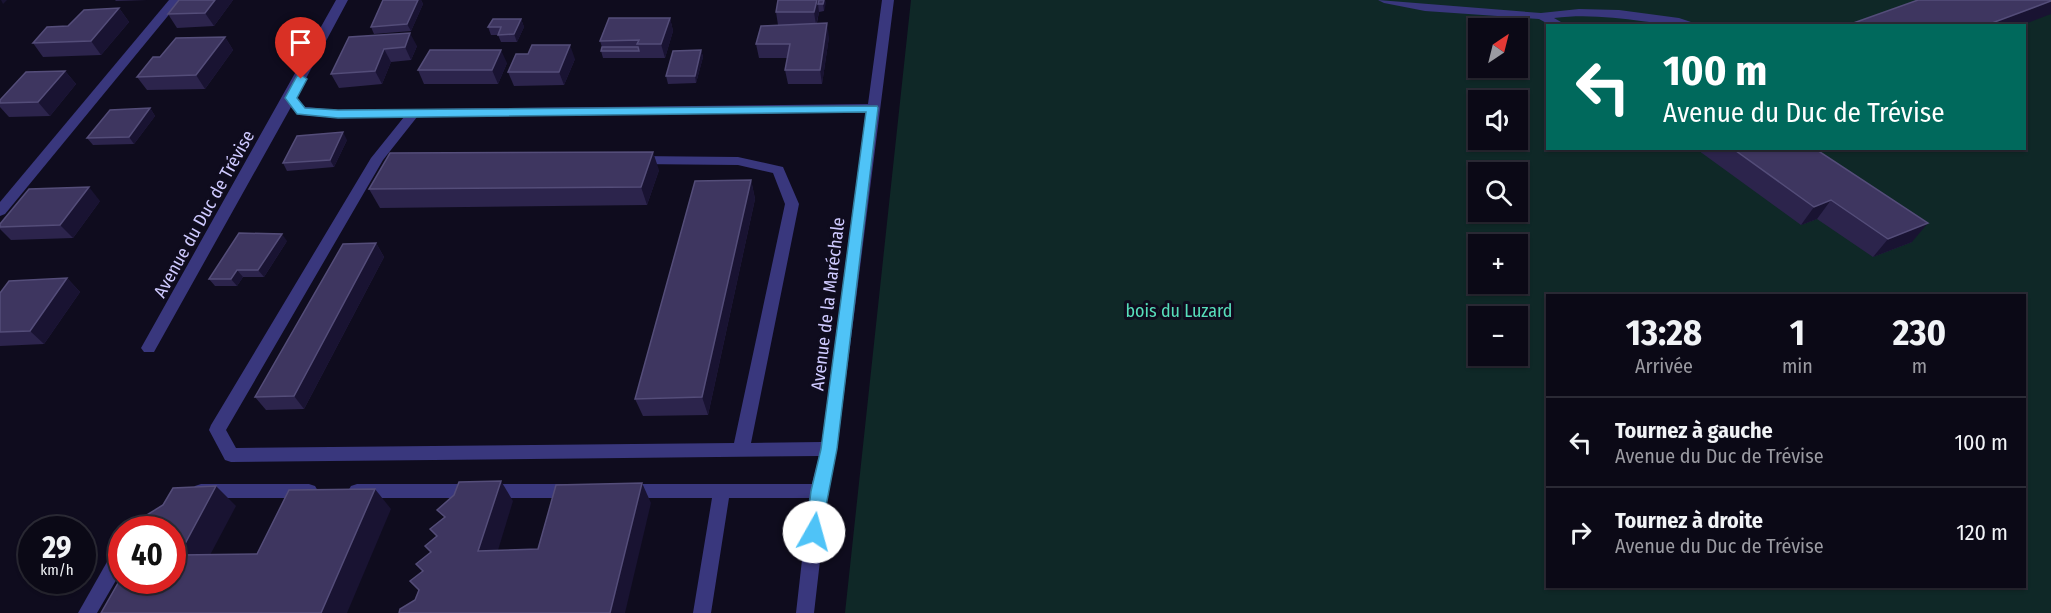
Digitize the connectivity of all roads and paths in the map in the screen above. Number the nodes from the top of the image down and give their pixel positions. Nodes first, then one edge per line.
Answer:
1 (175, 0) edge
2 (342, 0) edge
3 (888, 0) edge
4 (1383, 0) edge
5 (1541, 16) junction
6 (1559, 24) edge
7 (1683, 24) edge
8 (291, 98) junction
9 (873, 108) junction
10 (414, 113) junction
11 (378, 158) junction
12 (401, 158) edge
13 (622, 160) edge
14 (0, 211) edge
15 (149, 348) dead end
16 (829, 449) junction
17 (741, 450) junction
18 (592, 491) edge
19 (616, 491) edge
20 (722, 491) junction
21 (819, 491) junction
22 (159, 516) edge
23 (108, 576) edge
24 (87, 613) edge
25 (702, 613) edge
26 (805, 613) edge

1 - 14 street
2 - 8 street, Avenue du Duc de Trévise
3 - 9 street, Avenue de la Maréchale
4 - 5 street
5 - 6 street
5 - 7 street
8 - 10 street
8 - 15 street, Avenue du Duc de Trévise
9 - 10 street
9 - 16 street, Avenue de la Maréchale
10 - 11 street
11 - 12 street
11 - 17 street
13 - 17 street
16 - 17 street
16 - 21 street, Avenue de la Maréchale
18 - 22 street
19 - 20 street
20 - 21 street
20 - 25 street
21 - 26 street, Avenue de la Maréchale
23 - 24 street

